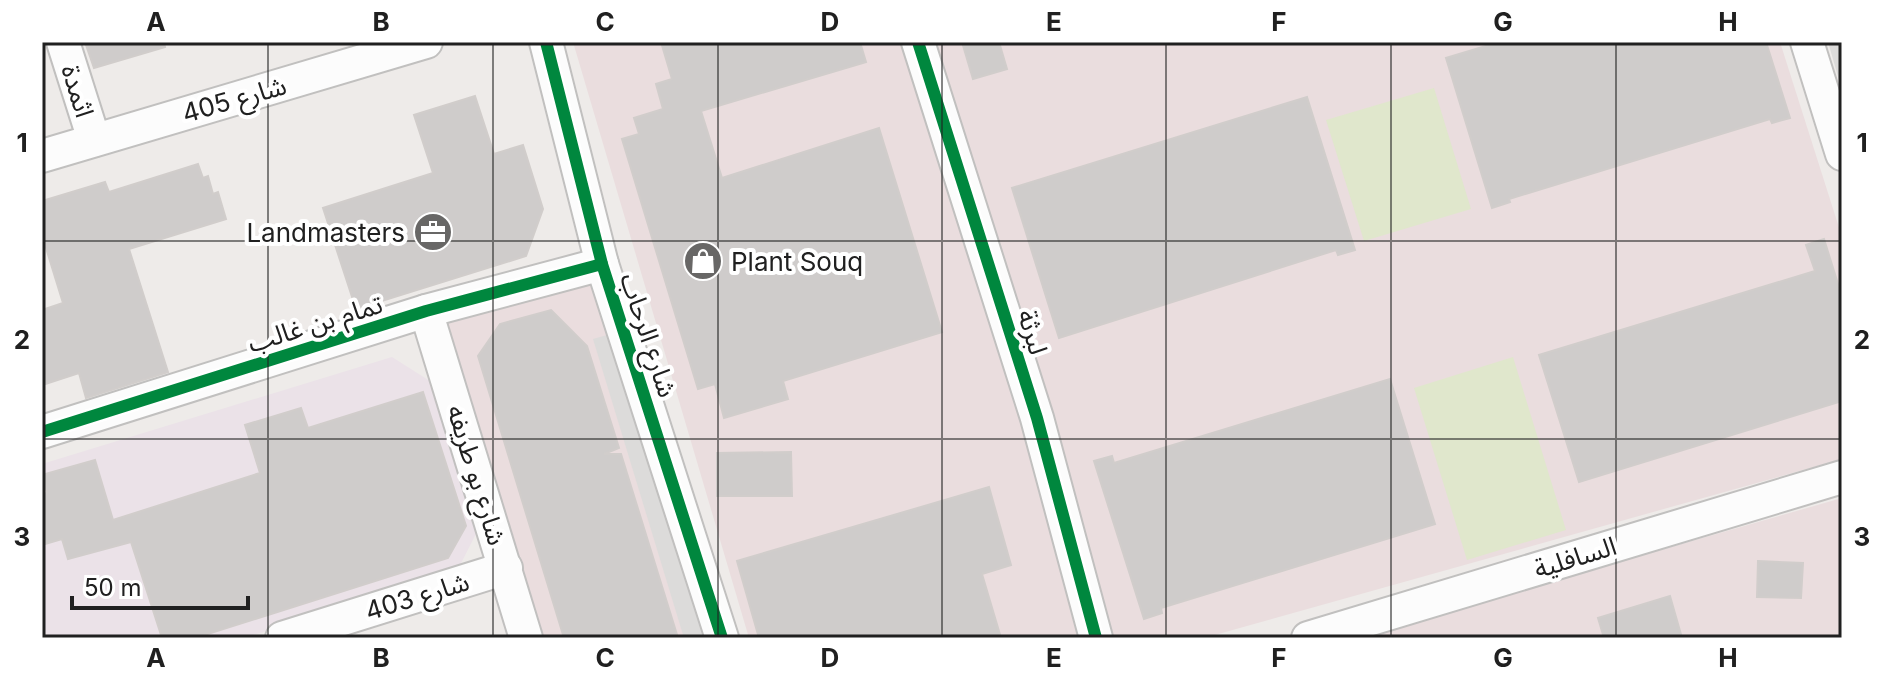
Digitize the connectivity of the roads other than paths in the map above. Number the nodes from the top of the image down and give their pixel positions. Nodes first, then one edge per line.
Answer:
1 (63, 42) edge
2 (426, 42) edge
3 (546, 42) edge
4 (918, 42) edge
5 (1807, 42) edge
6 (356, 52) edge
7 (94, 140) junction
8 (1842, 154) edge
9 (42, 156) edge
10 (602, 264) junction
11 (426, 311) junction
12 (42, 432) edge
13 (1842, 477) edge
14 (506, 568) junction
15 (282, 638) edge
16 (526, 638) edge
17 (722, 638) edge
18 (1096, 638) edge
19 (1308, 638) edge

1 - 7 street, اثمدة
2 - 6 street, شارع 405
3 - 10 street, شارع الرحاب
4 - 18 street, لبرثة
5 - 8 street
6 - 7 street, شارع 405
7 - 9 street, شارع 405
10 - 11 street, تمام بن غالب
10 - 17 street, شارع الرحاب
11 - 12 street, تمام بن غالب
11 - 14 street, شارع بو طريفه
13 - 19 street, السافلية
14 - 15 street, شارع 403
14 - 16 street, شارع بو طريفه

